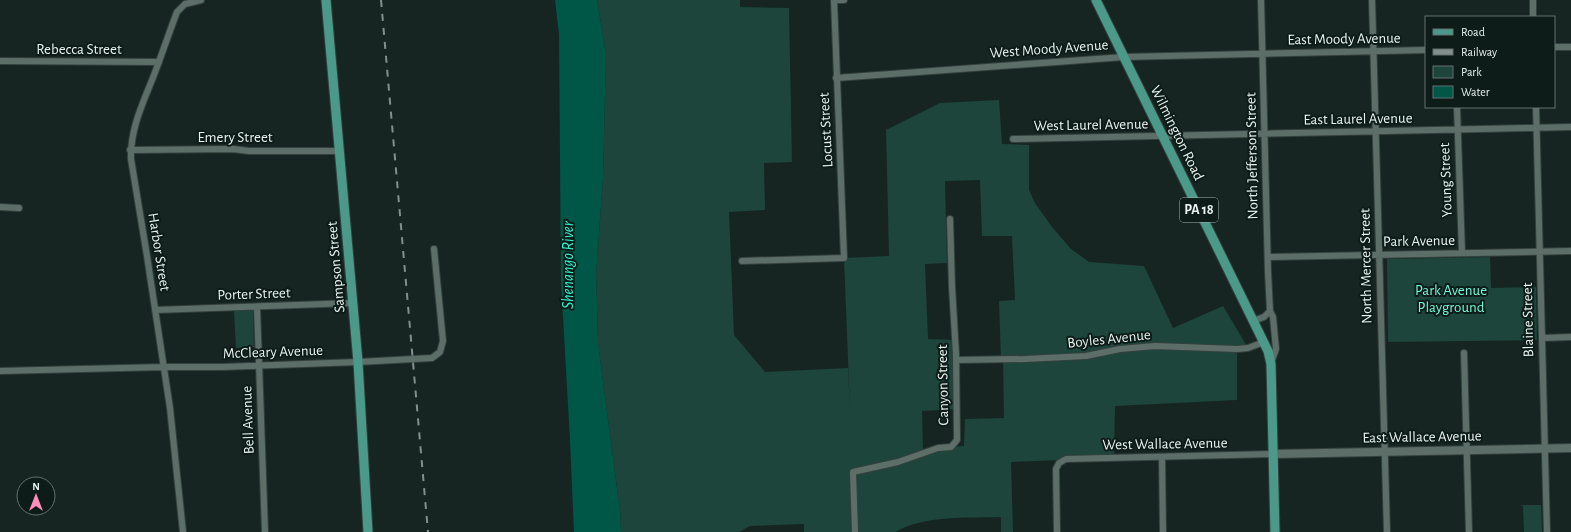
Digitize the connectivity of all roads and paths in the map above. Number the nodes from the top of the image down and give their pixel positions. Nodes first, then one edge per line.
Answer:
1 (201, 0) edge
2 (326, 0) edge
3 (834, 0) edge
4 (844, 0) edge
5 (1096, 0) edge
6 (1261, 0) edge
7 (1372, 0) edge
8 (1533, 0) edge
9 (1533, 16) edge
10 (1555, 47) edge
11 (1571, 47) edge
12 (1425, 50) edge
13 (1374, 51) junction
14 (1263, 53) junction
15 (1124, 57) junction
16 (0, 61) edge
17 (159, 62) junction
18 (836, 78) junction
19 (1457, 108) edge
20 (1536, 108) edge
21 (1571, 127) edge
22 (1536, 128) junction
23 (1458, 130) junction
24 (1376, 132) junction
25 (1265, 134) junction
26 (1163, 136) junction
27 (1013, 139) dead end
28 (130, 150) junction
29 (340, 151) junction
30 (0, 207) edge
31 (19, 208) dead end
32 (950, 219) dead end
33 (434, 248) dead end
34 (1540, 251) junction
35 (1571, 251) edge
36 (1462, 253) junction
37 (1379, 255) junction
38 (1268, 257) junction
39 (742, 261) dead end
40 (353, 303) junction
41 (257, 307) junction
42 (155, 310) junction
43 (1270, 311) junction
44 (1253, 320) junction
45 (1571, 337) edge
46 (1542, 338) junction
47 (1264, 342) junction
48 (1464, 353) dead end
49 (956, 360) junction
50 (358, 362) junction
51 (1271, 364) junction
52 (260, 366) junction
53 (164, 367) junction
54 (0, 371) edge
55 (1545, 448) junction
56 (1571, 448) edge
57 (1468, 450) junction
58 (1384, 452) junction
59 (1273, 454) junction
60 (1162, 457) junction
61 (183, 532) edge
62 (265, 532) edge
63 (368, 532) edge
64 (855, 532) edge
65 (1057, 532) edge
66 (1163, 532) edge
67 (1275, 532) edge
68 (1387, 532) edge
69 (1469, 532) edge
70 (1547, 532) edge

1 - 17 street, Harbor Street
2 - 29 main road, Sampson Street
3 - 4 street
3 - 18 street, Locust Street
5 - 15 main road, Wilmington Road / PA 18
6 - 14 street, North Jefferson Street
7 - 13 street, North Mercer Street
8 - 9 street
10 - 11 street
12 - 13 street, East Moody Avenue
13 - 14 street, East Moody Avenue
13 - 24 street, North Mercer Street
14 - 15 street, West Moody Avenue
14 - 25 street, North Jefferson Street
15 - 18 street, West Moody Avenue
15 - 26 main road, Wilmington Road / PA 18
16 - 17 street, Rebecca Street
17 - 28 street, Harbor Street
18 - 39 street, Locust Street
19 - 23 street, Young Street
20 - 22 street, Blaine Street
21 - 22 street, East Laurel Avenue
22 - 23 street, East Laurel Avenue
22 - 34 street, Blaine Street
23 - 24 street, East Laurel Avenue
23 - 36 street, Young Street
24 - 25 street, East Laurel Avenue
24 - 37 street, North Mercer Street
25 - 26 street, West Laurel Avenue
25 - 38 street, North Jefferson Street
26 - 27 street, West Laurel Avenue
26 - 44 main road, Wilmington Road / PA 18
28 - 29 street, Emery Street
28 - 42 street, Harbor Street
29 - 40 main road, Sampson Street
30 - 31 street
32 - 49 street, Canyon Street
33 - 50 street, McCleary Avenue
34 - 35 street, Park Avenue
34 - 36 street, Park Avenue
34 - 46 street, Blaine Street
36 - 37 street, Park Avenue
37 - 38 street, Park Avenue
37 - 58 street, North Mercer Street
38 - 43 street, North Jefferson Street
40 - 41 street, Porter Street
40 - 50 main road, Sampson Street
41 - 42 street, Porter Street
41 - 52 street, Bell Avenue
42 - 53 street, Harbor Street
43 - 44 street
43 - 51 street, North Jefferson Street
44 - 47 main road, PA 18
45 - 46 street
46 - 55 street, Blaine Street
47 - 49 street, Boyles Avenue
47 - 51 main road, PA 18
48 - 57 street
49 - 64 street, Canyon Street
50 - 52 street, McCleary Avenue
50 - 63 main road, Sampson Street
51 - 59 main road, North Jefferson Street / PA 18
52 - 53 street, McCleary Avenue
52 - 62 street, Bell Avenue
53 - 54 street, McCleary Avenue
53 - 61 street, Harbor Street
55 - 56 street, East Wallace Avenue
55 - 57 street, East Wallace Avenue
55 - 70 street, Blaine Street
57 - 58 street, East Wallace Avenue
57 - 69 street
58 - 59 street, East Wallace Avenue
58 - 68 street, North Mercer Street
59 - 60 street, West Wallace Avenue
59 - 67 main road, North Jefferson Street / PA 18
60 - 65 street, West Wallace Avenue
60 - 66 street

